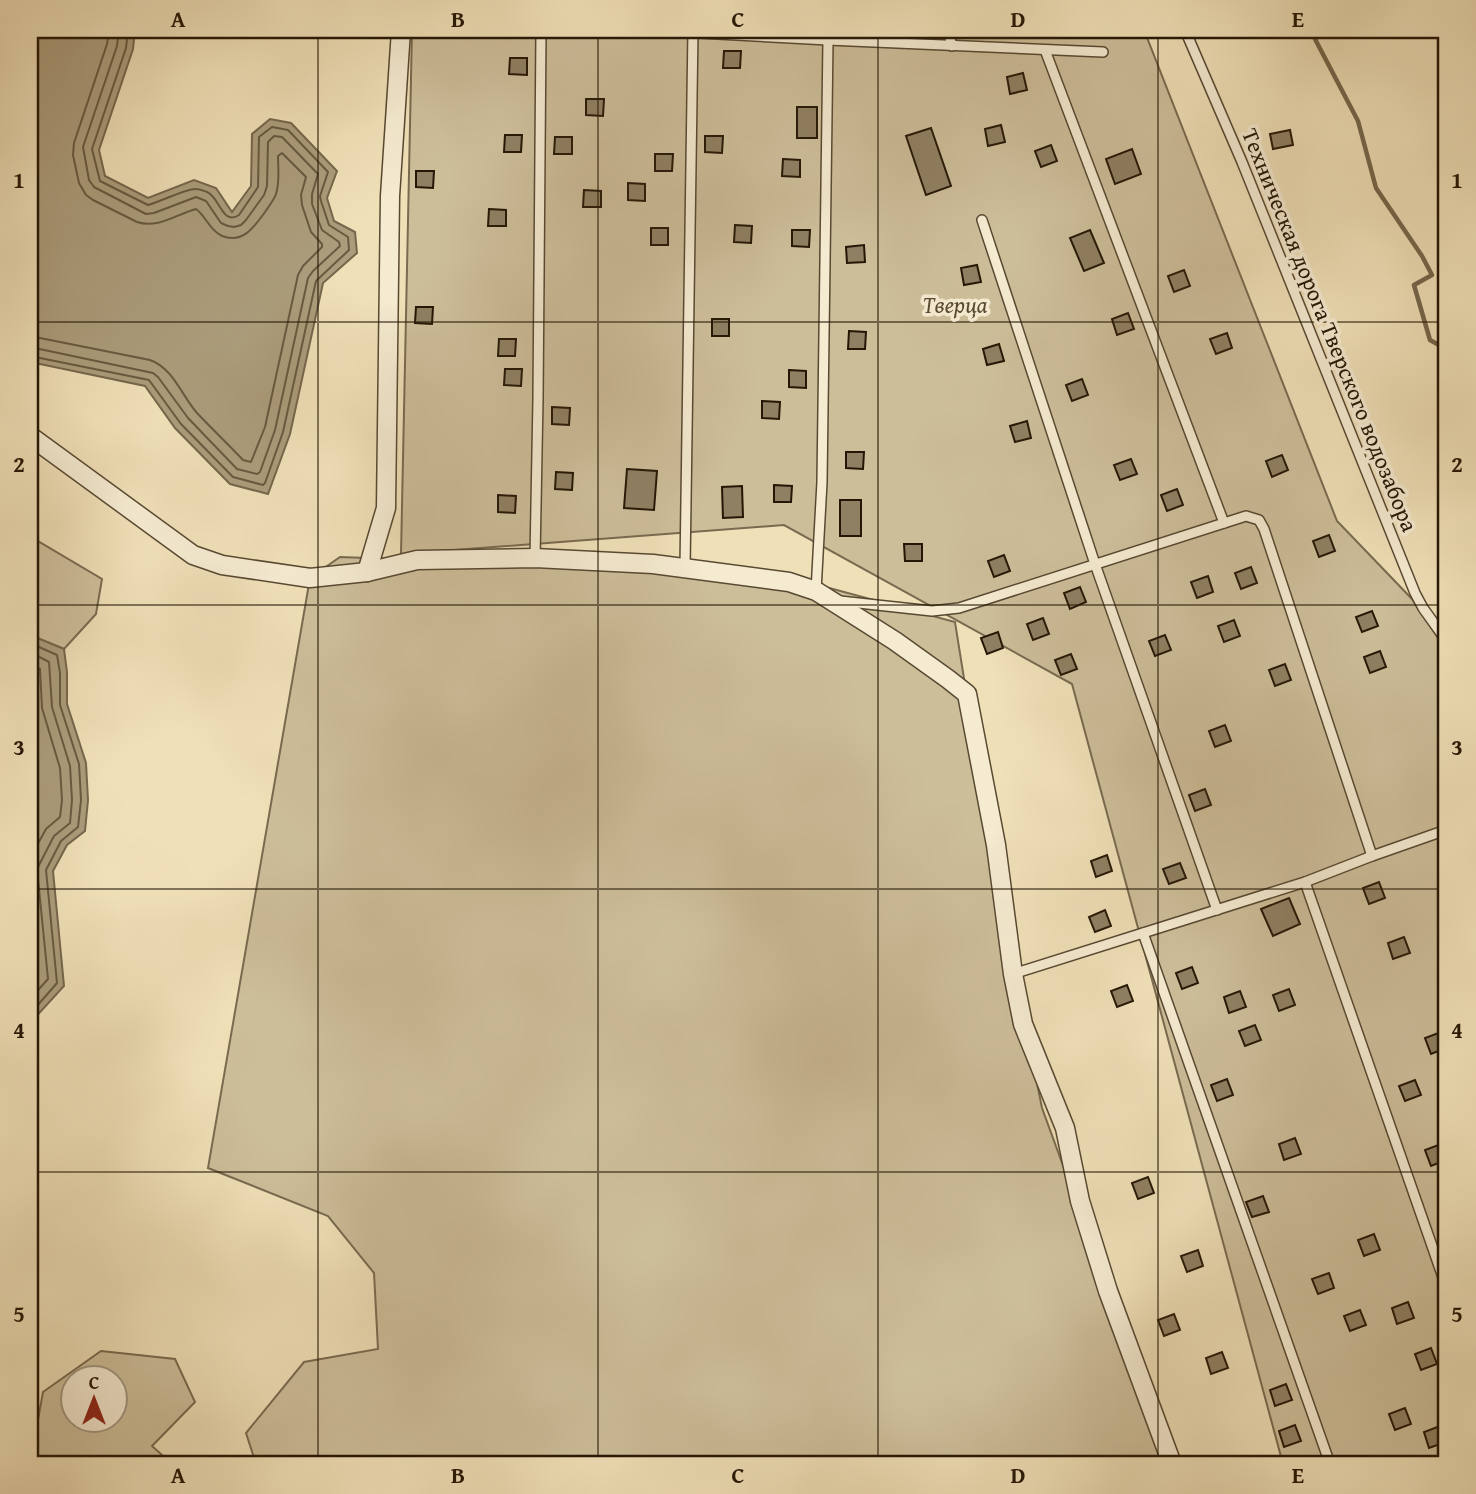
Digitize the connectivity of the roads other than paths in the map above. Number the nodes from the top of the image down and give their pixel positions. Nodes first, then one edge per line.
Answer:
1 (401, 30) edge
2 (541, 30) edge
3 (643, 30) edge
4 (948, 30) edge
5 (1185, 30) edge
6 (693, 31) edge
7 (828, 40) junction
8 (952, 46) junction
9 (1045, 50) junction
10 (1103, 52) dead end
11 (982, 220) dead end
12 (30, 436) edge
13 (1224, 523) junction
14 (535, 558) junction
15 (1095, 564) junction
16 (685, 566) junction
17 (367, 572) junction
18 (823, 595) junction
19 (1446, 640) edge
20 (1446, 830) edge
21 (1372, 856) junction
22 (1305, 882) junction
23 (1217, 910) junction
24 (1143, 933) junction
25 (1013, 974) junction
26 (1446, 1286) edge
27 (1172, 1464) edge
28 (1330, 1464) edge

1 - 17 street
2 - 14 lane
3 - 6 lane
4 - 8 lane
5 - 19 lane, Техническая дорога Тверского водозабора
6 - 7 lane
6 - 16 lane
7 - 8 lane
7 - 18 lane
8 - 9 lane
9 - 10 lane
9 - 13 lane
11 - 15 lane
12 - 17 street
13 - 15 lane
13 - 21 lane
14 - 16 street
14 - 17 street
15 - 18 lane
15 - 23 lane
16 - 18 street
18 - 25 street
20 - 21 lane
21 - 22 lane
22 - 23 lane
22 - 26 lane
23 - 24 lane
24 - 25 lane
24 - 28 lane
25 - 27 street

